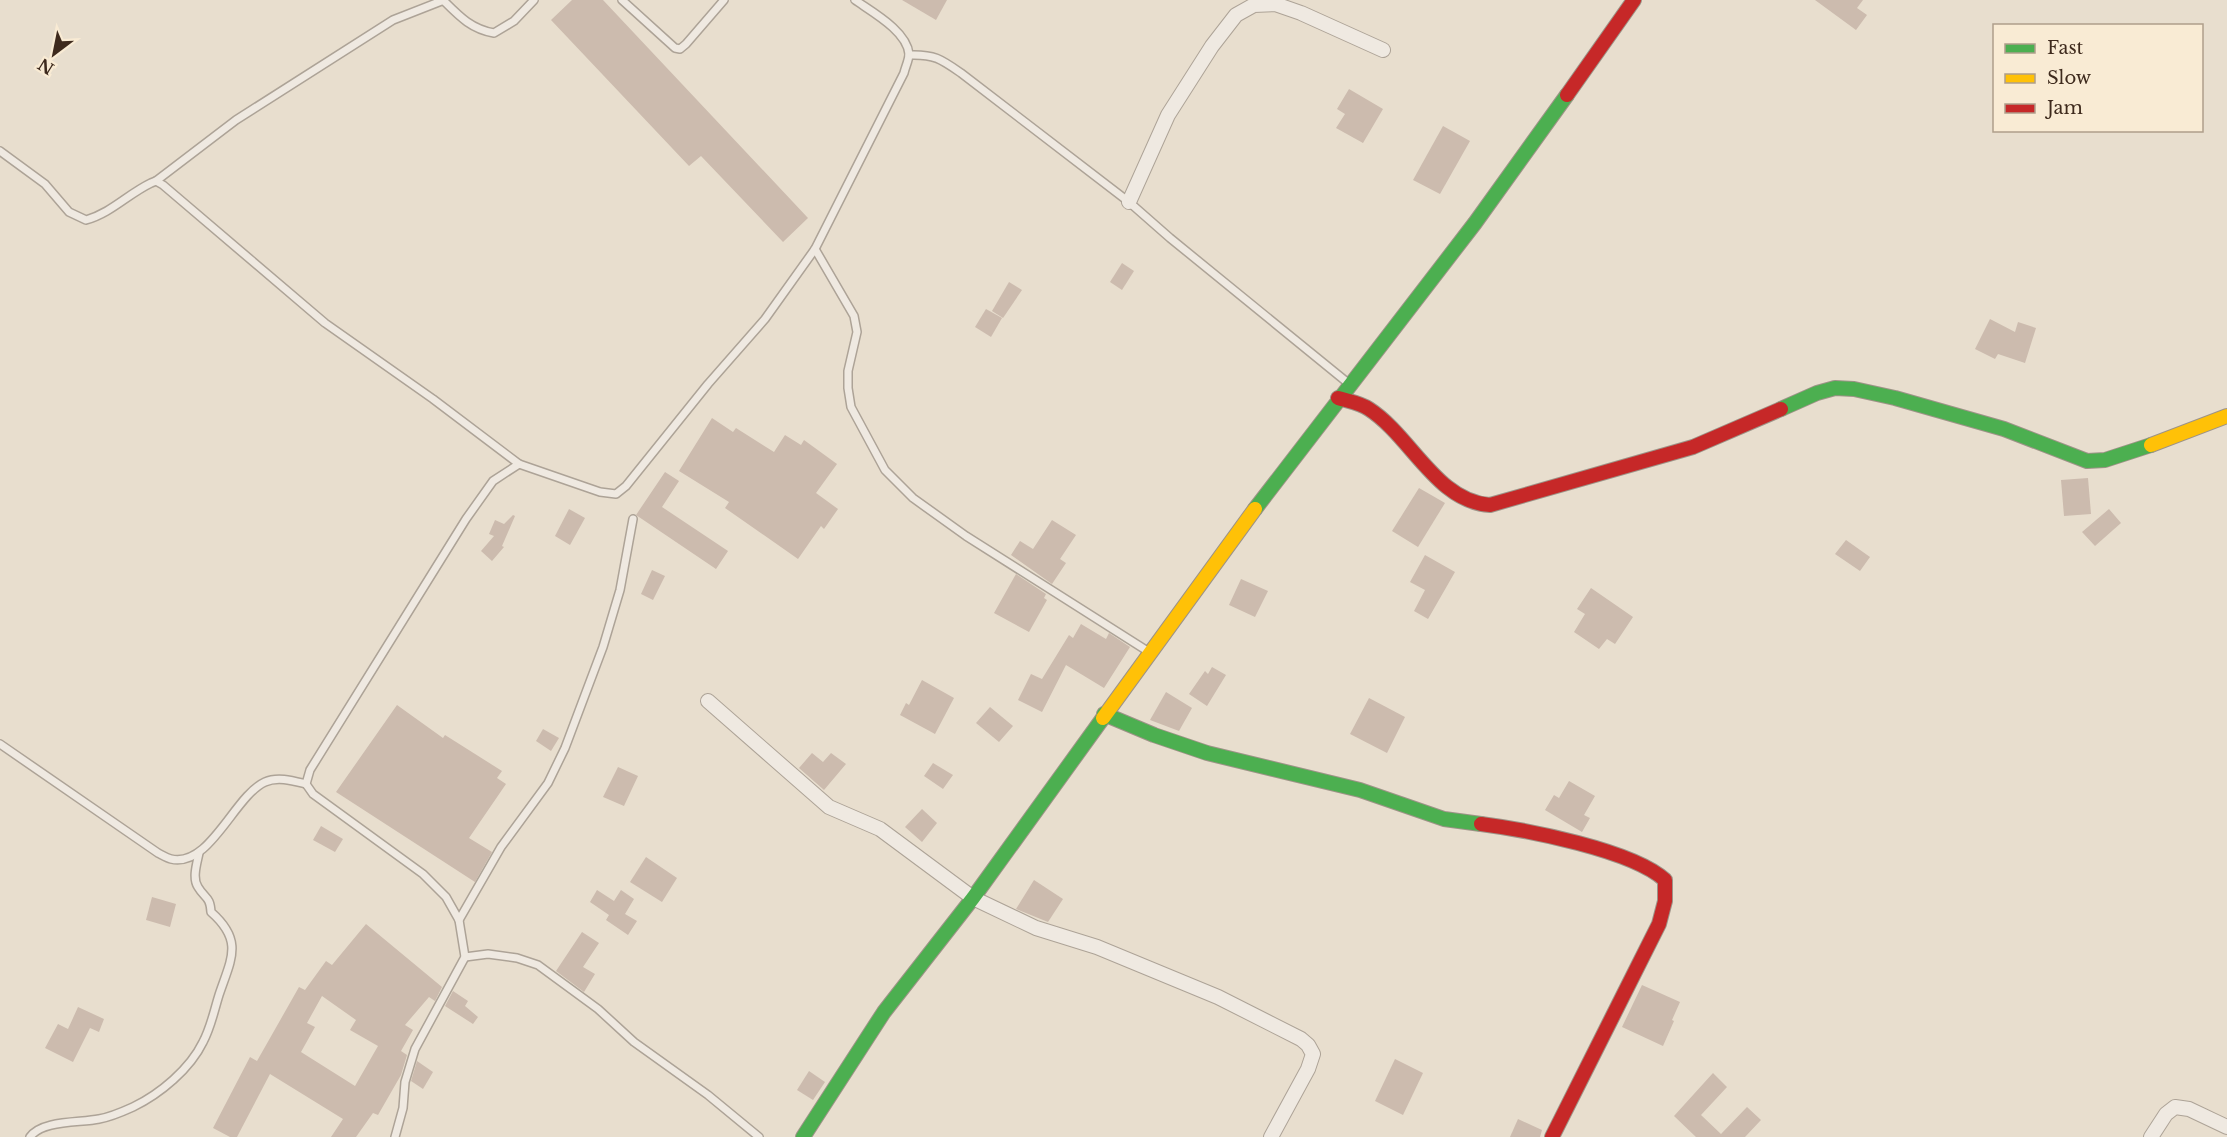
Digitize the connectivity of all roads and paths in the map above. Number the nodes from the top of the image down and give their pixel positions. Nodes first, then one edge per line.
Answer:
1 (444, 0) edge
2 (534, 0) edge
3 (622, 0) edge
4 (724, 0) edge
5 (855, 0) edge
6 (1634, 0) edge
7 (1383, 50) dead end
8 (909, 56) junction
9 (0, 151) edge
10 (156, 181) junction
11 (1129, 202) junction
12 (815, 249) junction
13 (1350, 384) junction
14 (1338, 398) junction
15 (2227, 416) edge
16 (519, 464) junction
17 (633, 519) dead end
18 (1151, 653) junction
19 (708, 701) dead end
20 (1104, 714) junction
21 (0, 744) edge
22 (306, 783) junction
23 (199, 852) junction
24 (973, 898) junction
25 (459, 920) junction
26 (465, 957) junction
27 (2227, 1126) edge
28 (30, 1137) edge
29 (395, 1137) edge
30 (759, 1137) edge
31 (802, 1137) edge
32 (1271, 1137) edge
33 (1552, 1137) edge
34 (2151, 1137) edge

1 - 2 lane
1 - 10 lane
3 - 4 lane
5 - 8 lane
6 - 13 street
7 - 11 street
8 - 11 lane
8 - 12 lane
9 - 10 lane
10 - 16 lane
11 - 13 lane
12 - 16 lane
12 - 18 lane
13 - 14 street
14 - 15 street
14 - 18 street
16 - 22 lane
17 - 25 lane
18 - 20 street
19 - 24 street
20 - 24 street
20 - 33 street
21 - 23 lane
22 - 23 lane
22 - 25 lane
23 - 28 lane
24 - 31 street
24 - 32 street
25 - 26 lane
26 - 29 lane
26 - 30 lane
27 - 34 street

